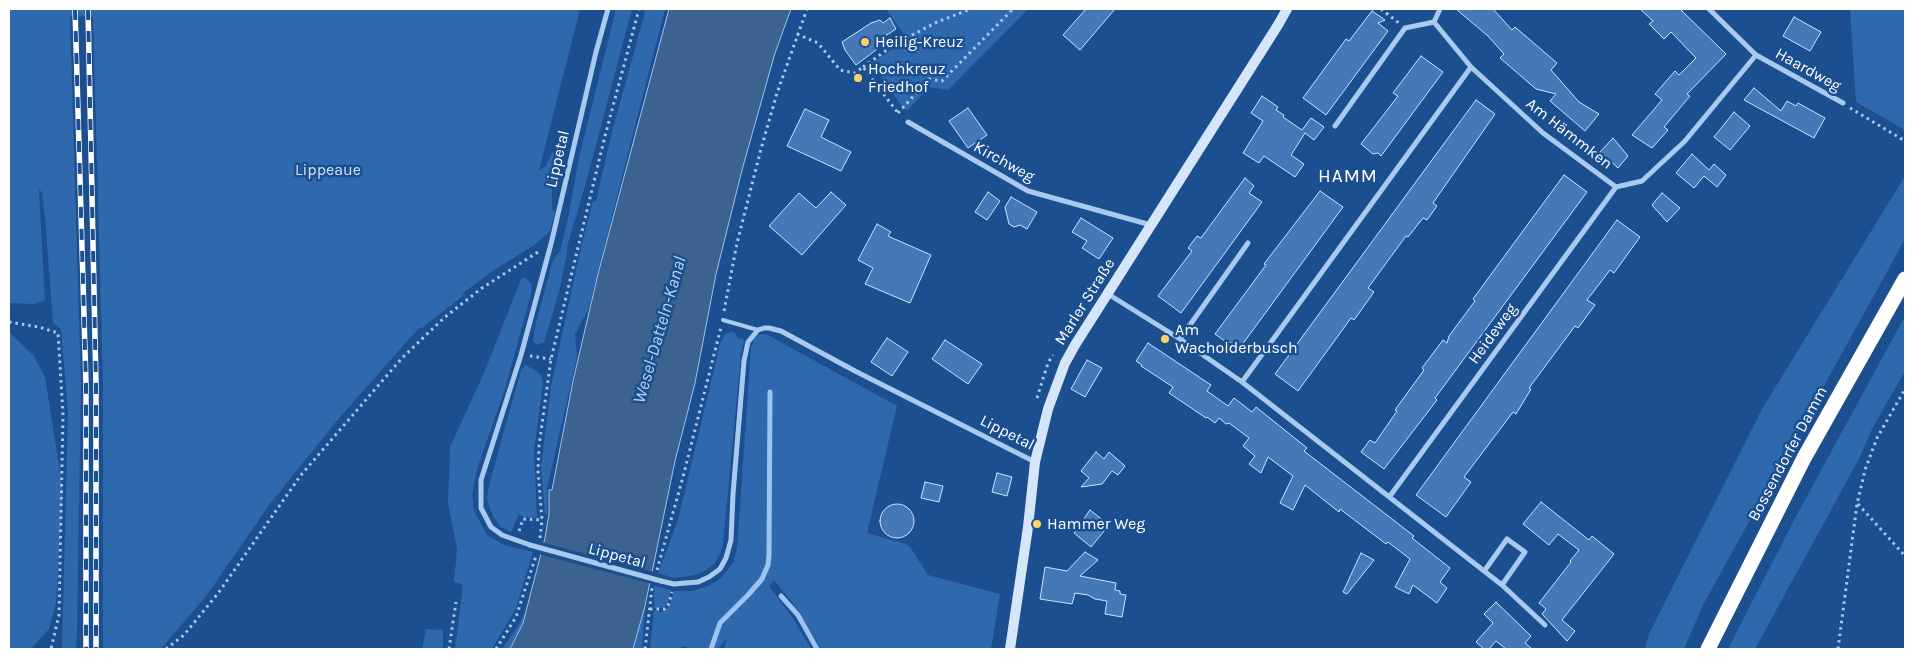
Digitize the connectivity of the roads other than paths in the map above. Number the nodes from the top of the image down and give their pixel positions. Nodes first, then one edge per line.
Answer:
1 (608, 9) edge
2 (1287, 9) edge
3 (1440, 9) edge
4 (1709, 9) edge
5 (1434, 22) junction
6 (1756, 55) junction
7 (1471, 67) junction
8 (1843, 104) road end
9 (908, 122) road end
10 (1335, 126) dead end
11 (1616, 187) junction
12 (1152, 226) junction
13 (1248, 242) dead end
14 (1905, 279) edge
15 (1108, 294) junction
16 (723, 320) dead end
17 (758, 330) junction
18 (1180, 339) junction
19 (1242, 382) junction
20 (1035, 462) junction
21 (1390, 496) junction
22 (1484, 570) junction
23 (1502, 585) junction
24 (1545, 625) dead end
25 (1010, 649) edge
26 (1708, 649) edge

1 - 17 street, Lippetal, bridge
2 - 12 main road, Marler Straße
3 - 5 street
4 - 6 street, Haardweg
5 - 7 street, Am Hämmken
5 - 10 street
6 - 8 street, Haardweg
6 - 11 street, Am Hämmken
7 - 11 street, Am Hämmken
7 - 19 street
9 - 12 street, Kirchweg
11 - 21 street, Heideweg
12 - 15 main road, Marler Straße
13 - 18 street
14 - 26 highway, Bossendorfer Damm
15 - 18 street
15 - 20 main road, Marler Straße
16 - 17 lane
17 - 20 street, Lippetal
18 - 19 street
19 - 21 street
20 - 25 main road, Marler Straße
21 - 22 street
22 - 23 street
22 - 23 street
23 - 24 street

